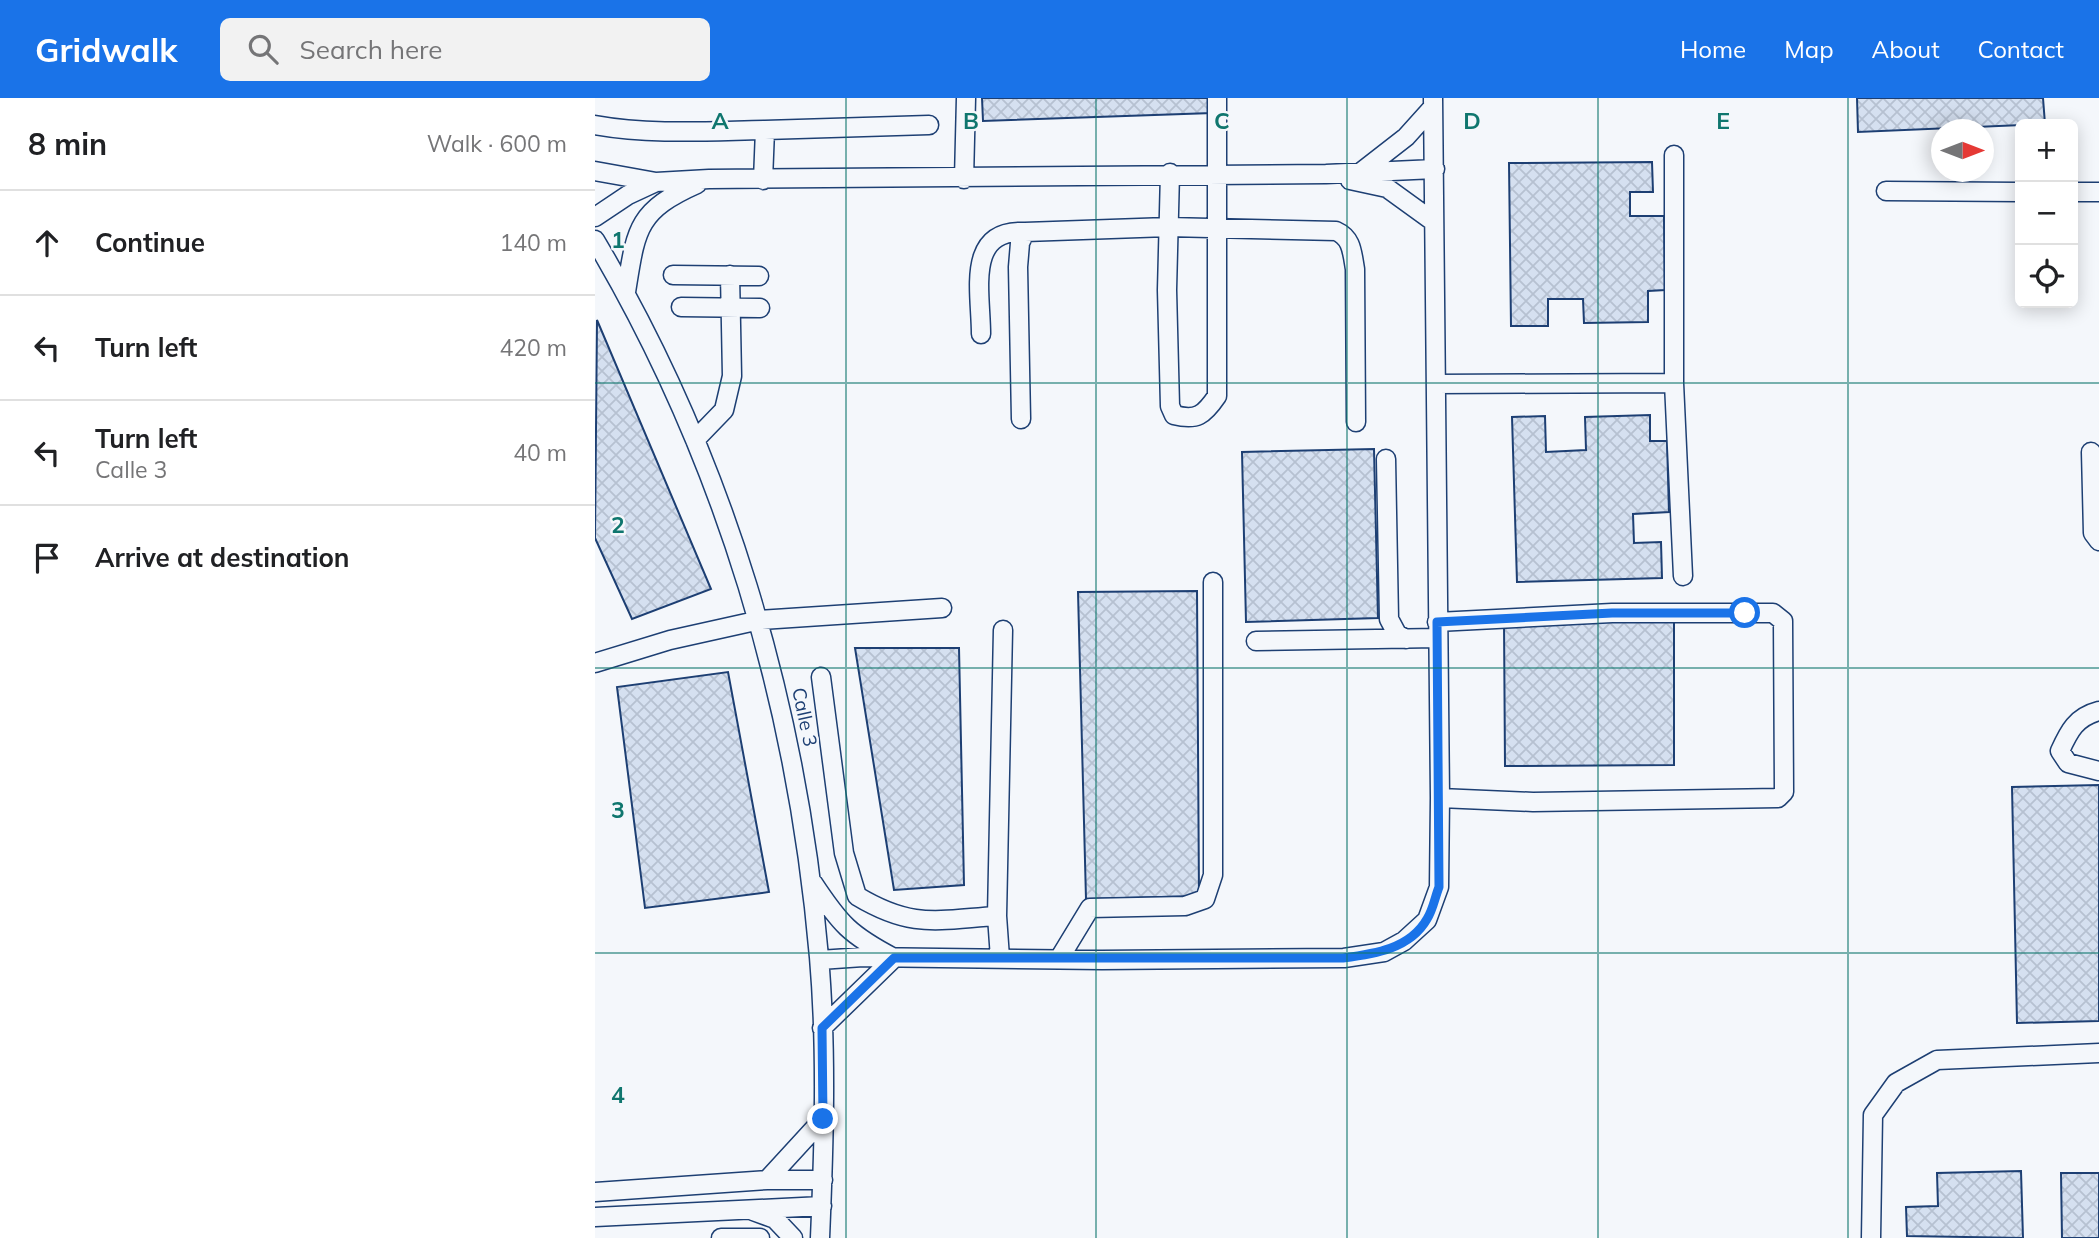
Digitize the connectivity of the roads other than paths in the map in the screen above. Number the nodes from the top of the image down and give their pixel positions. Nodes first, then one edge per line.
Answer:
1 (966, 98) edge
2 (1217, 98) edge
3 (1433, 103) edge
4 (595, 125) edge
5 (929, 125) dead end
6 (765, 130) junction
7 (1674, 155) dead end
8 (1435, 169) junction
9 (595, 171) edge
10 (1361, 172) junction
11 (1170, 173) junction
12 (1326, 174) junction
13 (1219, 175) junction
14 (709, 179) junction
15 (964, 179) junction
16 (763, 180) junction
17 (656, 182) junction
18 (1886, 191) dead end
19 (2015, 192) edge
20 (2078, 192) edge
21 (2099, 192) edge
22 (595, 217) edge
23 (1434, 222) junction
24 (1168, 227) junction
25 (1218, 229) junction
26 (1025, 232) junction
27 (595, 240) edge
28 (673, 275) dead end
29 (730, 275) junction
30 (759, 276) dead end
31 (626, 292) junction
32 (681, 307) dead end
33 (732, 308) junction
34 (760, 309) dead end
35 (981, 334) dead end
36 (1674, 383) junction
37 (1436, 384) junction
38 (1021, 419) dead end
39 (1356, 422) dead end
40 (695, 440) junction
41 (2091, 452) dead end
42 (1386, 459) dead end
43 (2099, 541) edge
44 (1683, 576) dead end
45 (1213, 582) dead end
46 (942, 608) dead end
47 (760, 620) junction
48 (1003, 630) dead end
49 (1437, 630) junction
50 (1406, 639) junction
51 (1256, 641) dead end
52 (595, 663) edge
53 (821, 677) dead end
54 (2099, 711) edge
55 (2099, 771) edge
56 (1440, 798) junction
57 (811, 880) junction
58 (996, 916) junction
59 (894, 958) junction
60 (1000, 958) junction
61 (1059, 959) junction
62 (820, 960) junction
63 (822, 1028) junction
64 (2099, 1053) edge
65 (823, 1119) junction
66 (767, 1180) junction
67 (823, 1180) junction
68 (595, 1192) edge
69 (821, 1206) junction
70 (746, 1208) junction
71 (595, 1217) edge
72 (721, 1238) edge
73 (760, 1238) edge
74 (793, 1238) edge
75 (820, 1238) edge
76 (1871, 1238) edge

1 - 15 street
2 - 13 street
3 - 8 street
3 - 10 street
4 - 6 street
5 - 6 street
6 - 16 street
7 - 36 street
8 - 10 street
8 - 23 street
9 - 17 street
10 - 12 street
11 - 13 street
11 - 15 street
11 - 24 street
12 - 13 street
12 - 23 street
13 - 25 street
14 - 16 street
14 - 17 street
14 - 31 street
15 - 16 street
17 - 22 street
18 - 19 street
20 - 21 street
23 - 37 street
24 - 25 street
24 - 25 street
24 - 26 street
25 - 39 street
26 - 35 street
26 - 38 street
27 - 31 street, Calle 3
28 - 29 street
29 - 30 street
29 - 33 street
31 - 40 street, Calle 3
32 - 33 street
33 - 34 street
33 - 40 street
36 - 37 street
36 - 44 street
37 - 49 street
40 - 47 street, Calle 3
41 - 43 street
42 - 50 street
45 - 61 street
46 - 47 street
47 - 52 street
47 - 57 street, Calle 3
48 - 58 street
49 - 50 street
49 - 56 street
49 - 56 street
50 - 51 street
53 - 58 street
54 - 55 street
56 - 61 street
57 - 59 street
57 - 62 street, Calle 3
58 - 60 street
59 - 60 street
59 - 62 street
59 - 63 street
60 - 61 street
62 - 63 street, Calle 3
63 - 65 street, Calle 3
64 - 76 street
65 - 66 street
65 - 67 street, Calle 3
66 - 67 street
66 - 68 street
67 - 69 street, Calle 3
69 - 70 street
69 - 75 street, Calle 3
70 - 71 street
70 - 74 street
72 - 73 street

